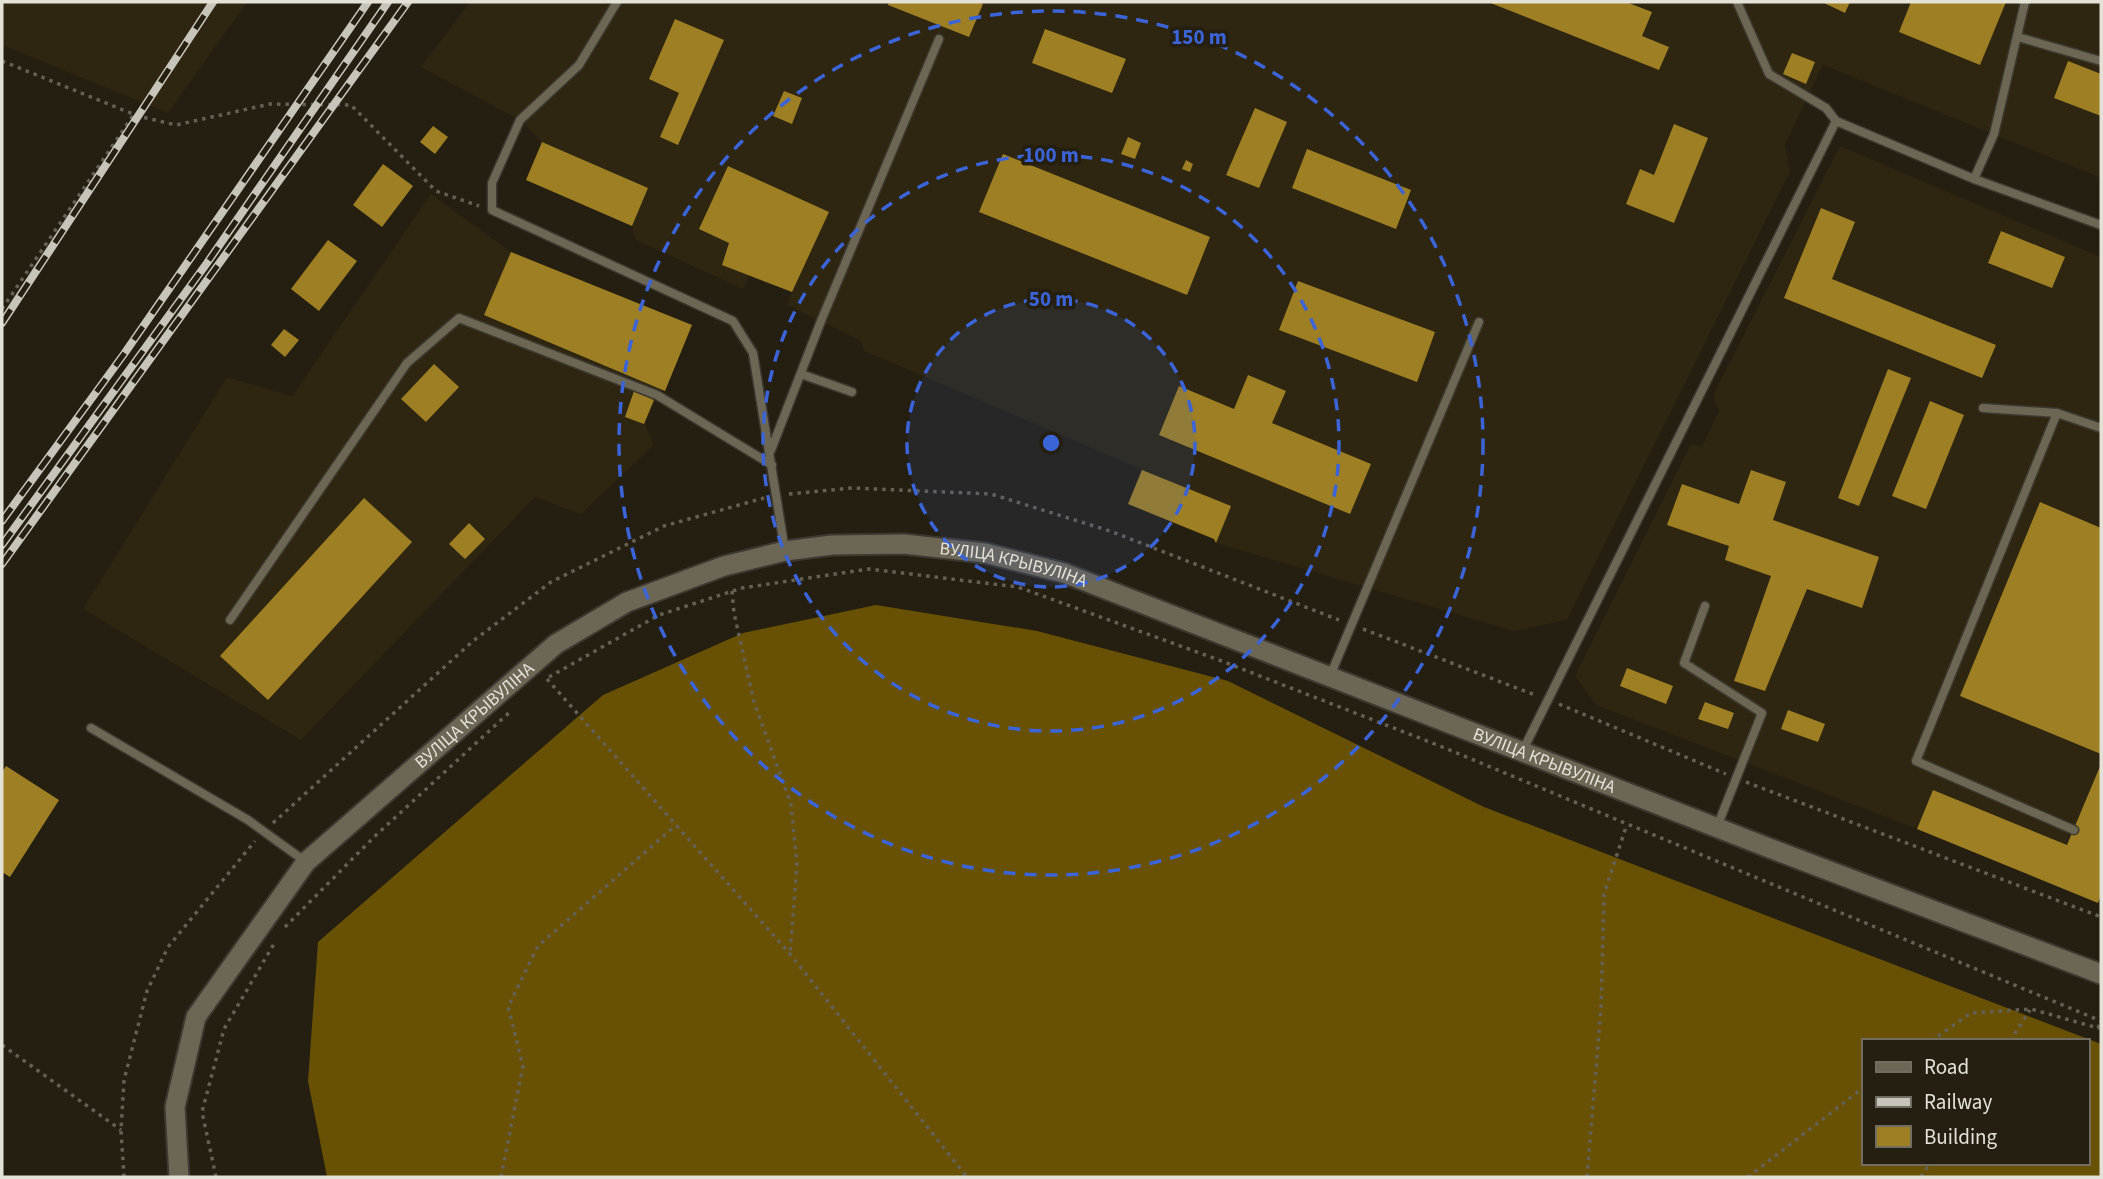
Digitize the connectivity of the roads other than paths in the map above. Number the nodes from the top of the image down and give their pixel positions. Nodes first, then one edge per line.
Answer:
1 (617, 2) edge
2 (1737, 2) edge
3 (2025, 2) edge
4 (2018, 37) junction
5 (939, 38) dead end
6 (2101, 61) edge
7 (1836, 121) junction
8 (1974, 179) junction
9 (2101, 225) edge
10 (1479, 322) dead end
11 (801, 374) junction
12 (852, 391) dead end
13 (1983, 408) dead end
14 (2057, 413) junction
15 (2101, 428) edge
16 (770, 453) junction
17 (772, 465) junction
18 (785, 551) junction
19 (1705, 606) dead end
20 (230, 620) dead end
21 (1330, 676) junction
22 (91, 728) dead end
23 (1523, 750) junction
24 (1717, 827) junction
25 (2074, 830) dead end
26 (306, 862) junction
27 (2101, 974) edge
28 (179, 1177) edge

1 - 16 lane
2 - 7 lane
3 - 4 lane
4 - 6 lane
4 - 8 lane
5 - 11 lane
7 - 8 lane
7 - 23 lane
8 - 9 lane
10 - 21 lane
11 - 12 lane
11 - 16 lane
13 - 14 lane
14 - 15 lane
14 - 25 lane
16 - 17 lane
17 - 18 lane
17 - 20 lane
18 - 21 main road, ВУЛІЦА КРЫВУЛІНА
18 - 26 main road, ВУЛІЦА КРЫВУЛІНА
19 - 24 lane
21 - 23 main road, ВУЛІЦА КРЫВУЛІНА
22 - 26 lane
23 - 24 main road, ВУЛІЦА КРЫВУЛІНА
24 - 27 main road, ВУЛІЦА КРЫВУЛІНА
26 - 28 main road, ВУЛІЦА КРЫВУЛІНА

